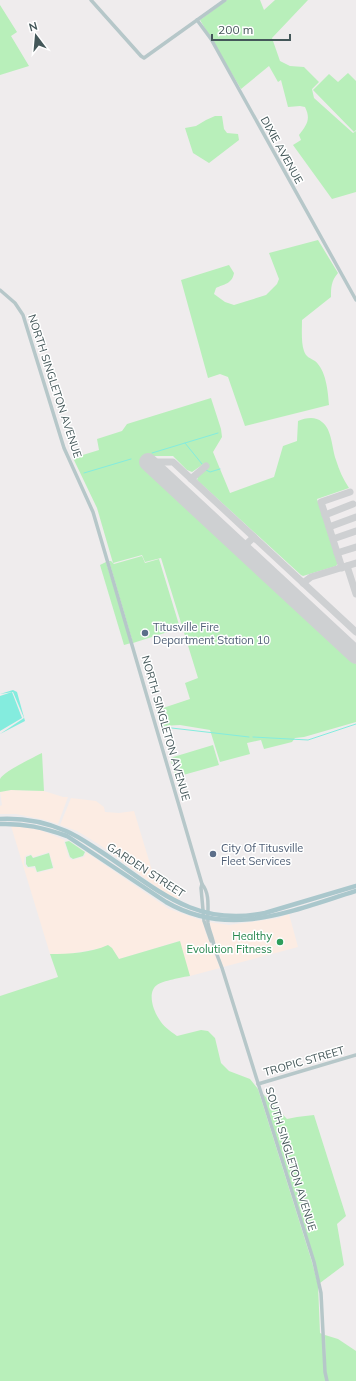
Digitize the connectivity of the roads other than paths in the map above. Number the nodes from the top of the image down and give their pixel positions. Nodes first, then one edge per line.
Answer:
1 (91, 0) edge
2 (225, 0) edge
3 (197, 20) junction
4 (0, 290) edge
5 (356, 300) edge
6 (0, 818) edge
7 (0, 824) edge
8 (127, 872) junction
9 (356, 886) edge
10 (356, 892) edge
11 (206, 915) junction
12 (356, 1055) edge
13 (258, 1084) junction
14 (327, 1381) edge

1 - 3 street
2 - 3 street
3 - 5 street, DIXIE AVENUE
4 - 11 street, NORTH SINGLETON AVENUE
6 - 8 main road, GARDEN STREET
7 - 8 main road, GARDEN STREET
8 - 11 main road, GARDEN STREET
8 - 11 main road, GARDEN STREET
9 - 11 main road, GARDEN STREET
10 - 11 main road, GARDEN STREET
11 - 13 street, SOUTH SINGLETON AVENUE
12 - 13 street, TROPIC STREET
13 - 14 street, SOUTH SINGLETON AVENUE

